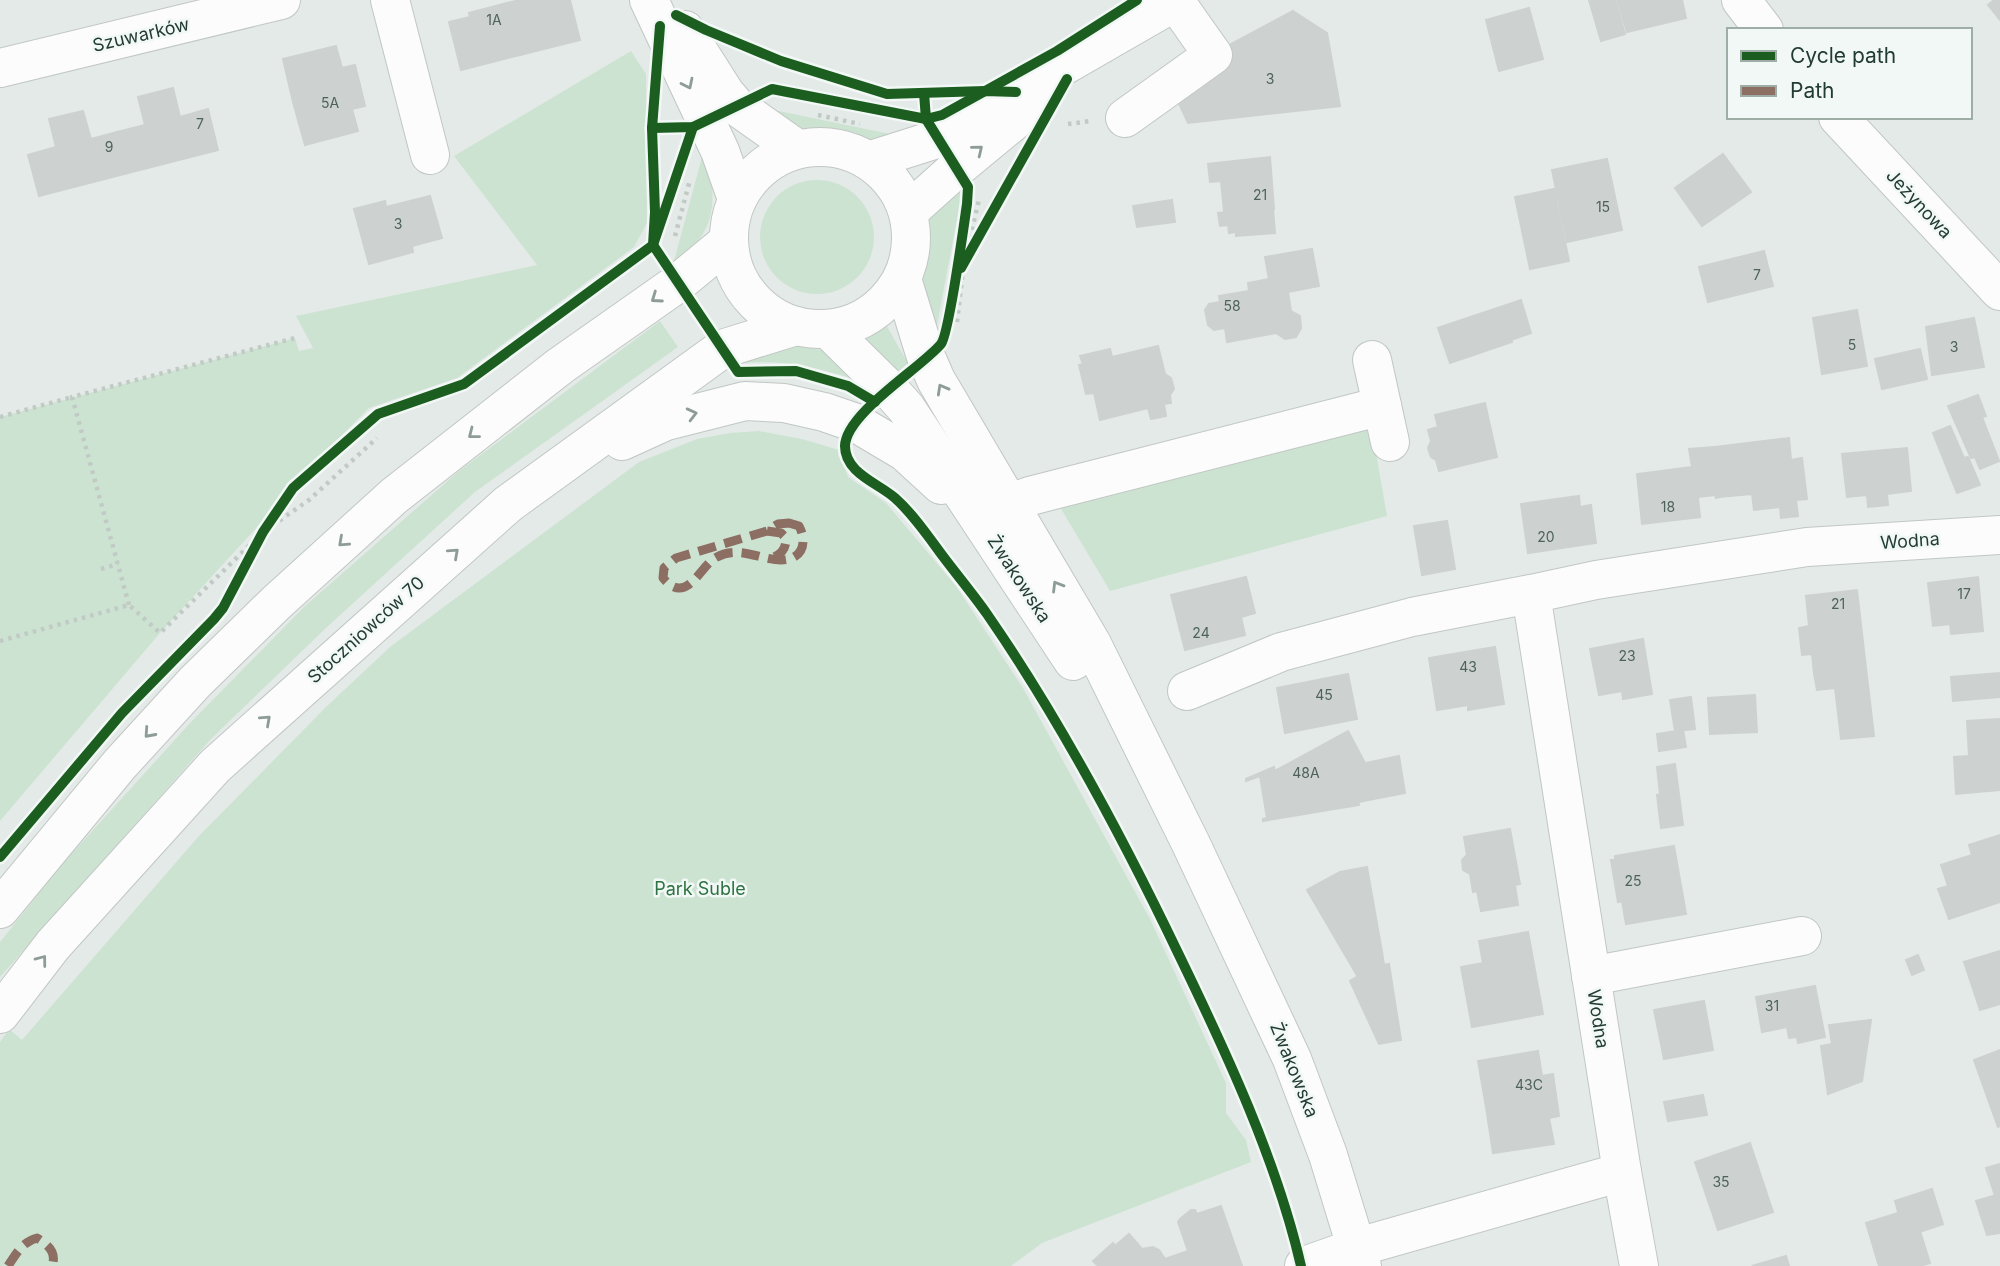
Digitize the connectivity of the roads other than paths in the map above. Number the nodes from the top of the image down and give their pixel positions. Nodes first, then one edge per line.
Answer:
1 (281, 0) edge
2 (390, 0) edge
3 (649, 0) edge
4 (667, 0) edge
5 (1741, 0) edge
6 (1177, 1) edge
7 (1138, 23) junction
8 (1762, 28) edge
9 (0, 68) edge
10 (1125, 118) dead end
11 (1840, 119) edge
12 (797, 149) junction
13 (430, 155) dead end
14 (871, 160) junction
15 (737, 199) junction
16 (908, 212) junction
17 (729, 241) junction
18 (902, 279) junction
19 (2000, 291) edge
20 (812, 328) junction
21 (1372, 360) dead end
22 (540, 480) junction
23 (1007, 504) junction
24 (2000, 535) edge
25 (1003, 554) junction
26 (1531, 594) junction
27 (1187, 691) dead end
28 (1191, 844) junction
29 (0, 909) edge
30 (1802, 936) dead end
31 (1591, 976) junction
32 (0, 1014) edge
33 (1622, 1172) junction
34 (1360, 1257) edge
35 (1304, 1266) edge
36 (1639, 1266) edge

1 - 9 street, Szuwarków
2 - 13 street
3 -> 15 street
4 - 12 street
5 - 8 street
6 - 7 street
6 - 10 street
7 - 14 street
16 -> 7 street
11 - 19 street, Jeżynowa
12 - 14 street
12 - 15 street
14 - 16 street
15 - 17 street
16 - 18 street
17 - 20 street
17 -> 29 street
18 - 20 street
23 -> 18 street, Żwakowska
20 - 22 street, Stoczniowców 70
20 - 25 street, Żwakowska
21 - 23 street
22 -> 25 street
32 -> 22 street, Stoczniowców 70
28 -> 23 street, Żwakowska
24 - 26 street, Wodna
25 - 28 street, Żwakowska
26 - 27 street, Wodna
26 - 31 street, Wodna
28 - 34 street, Żwakowska
30 - 31 street
31 - 33 street, Wodna
33 - 34 street
33 - 36 street, Wodna
34 - 35 street

